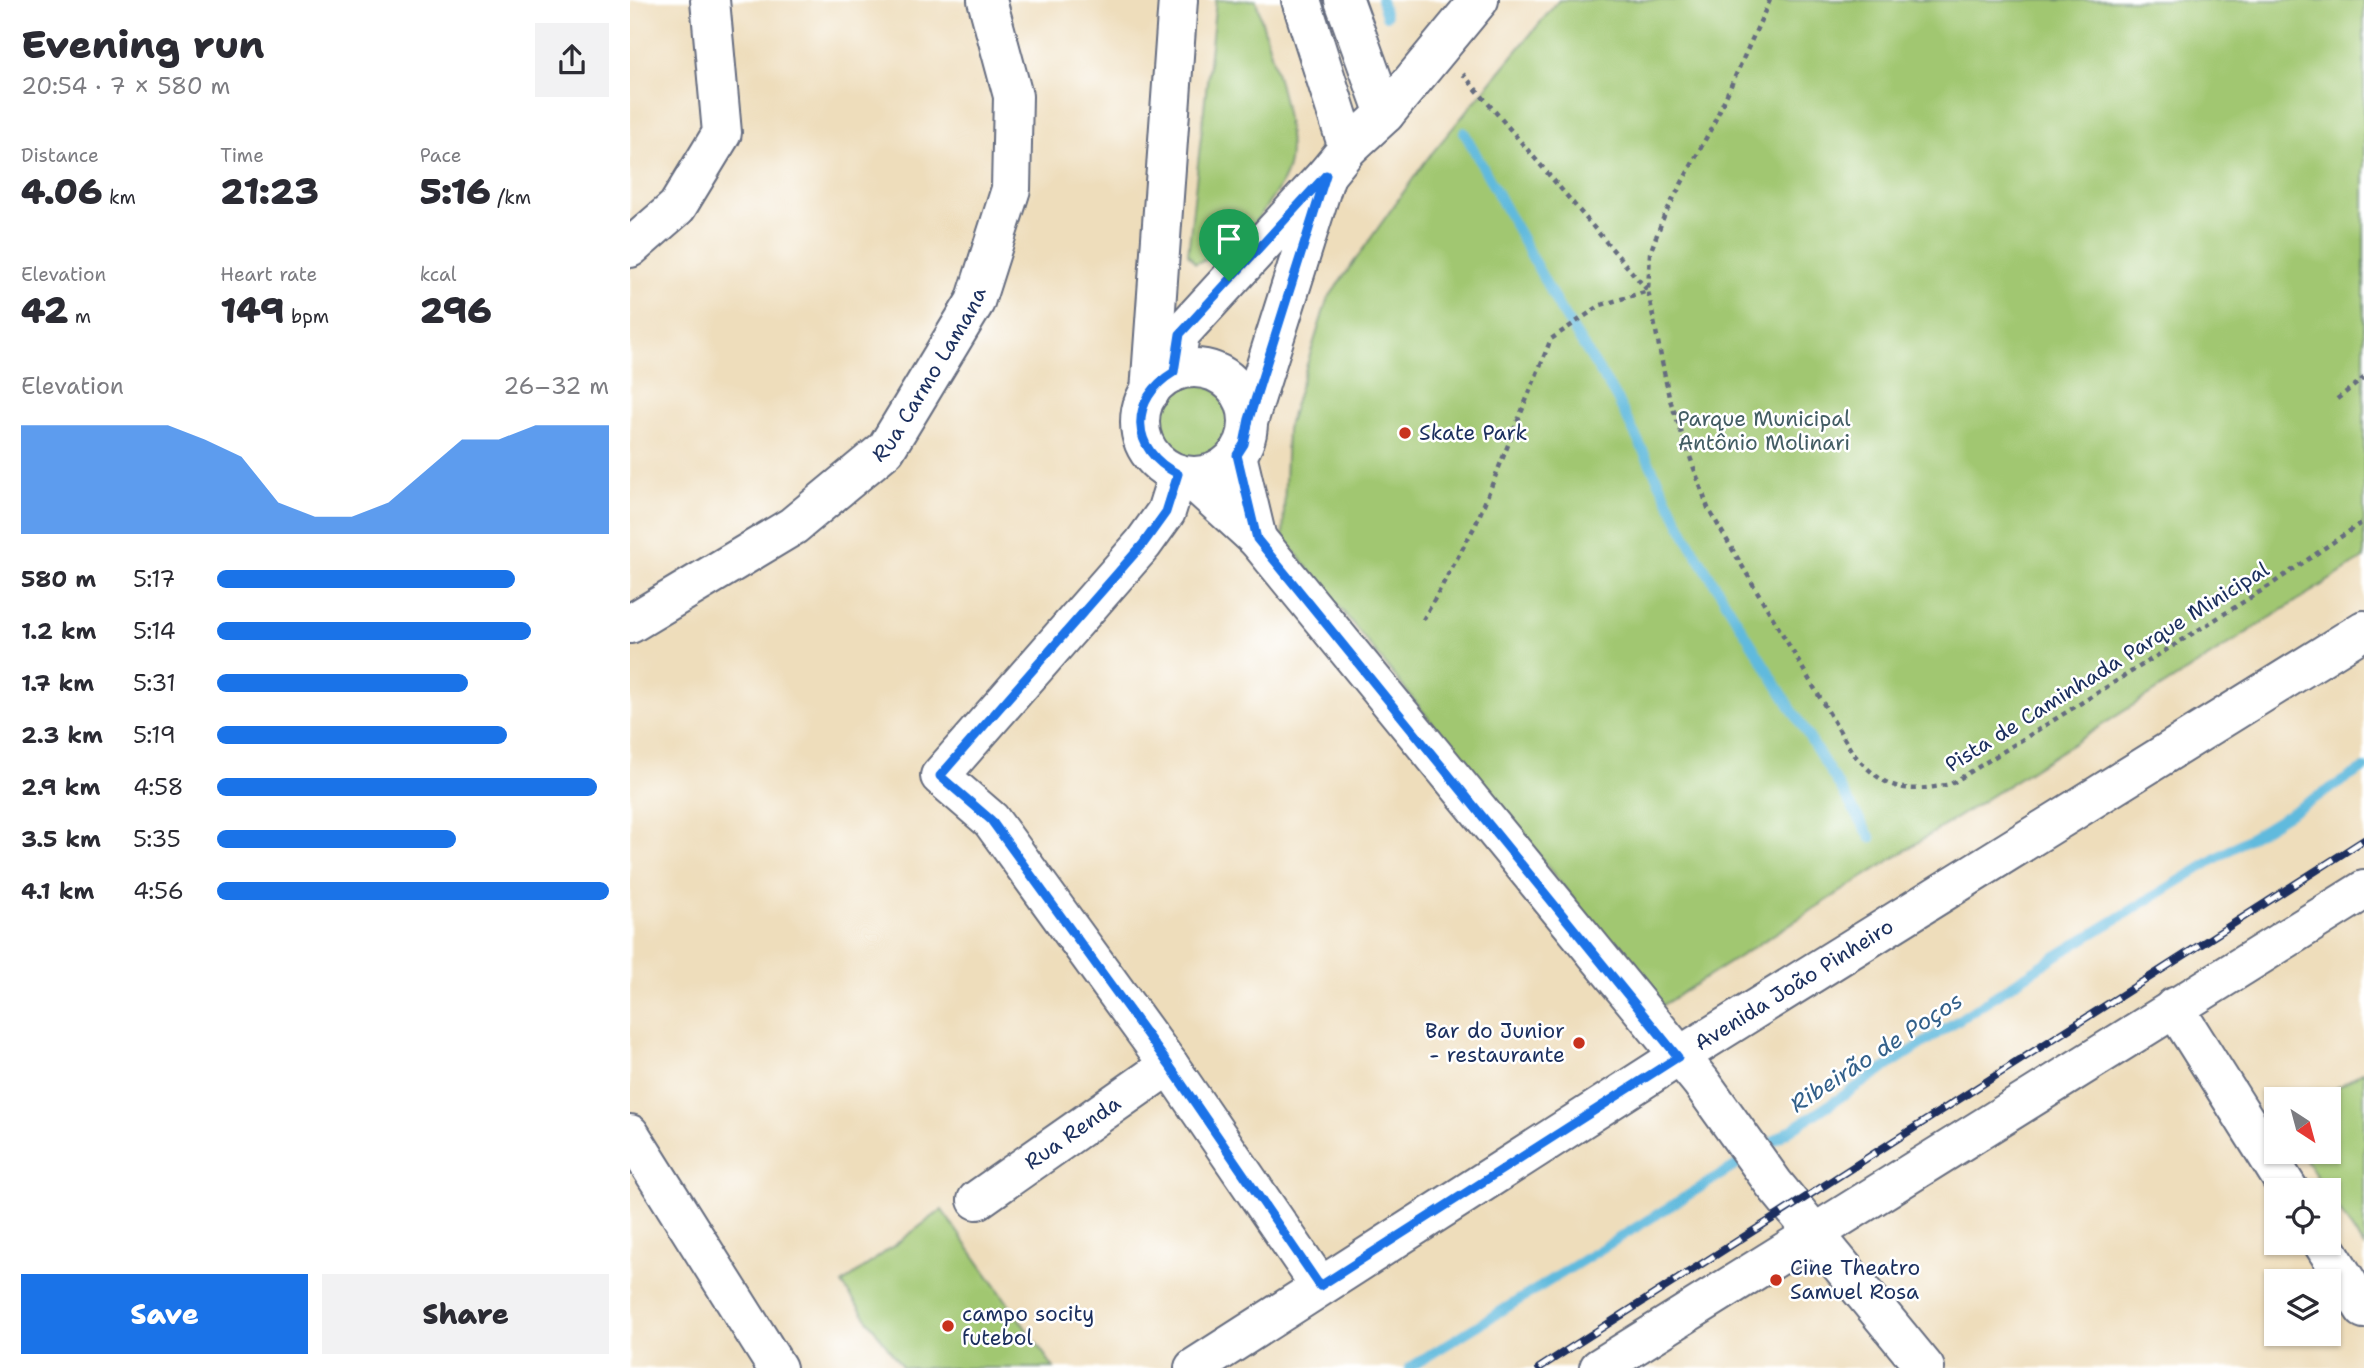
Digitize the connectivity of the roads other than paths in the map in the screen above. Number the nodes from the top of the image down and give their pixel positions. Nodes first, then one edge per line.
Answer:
1 (709, 0) edge
2 (987, 0) edge
3 (1178, 0) edge
4 (1301, 0) edge
5 (1344, 0) edge
6 (1479, 0) edge
7 (1385, 114) junction
8 (1337, 161) junction
9 (630, 248) edge
10 (1162, 382) junction
11 (1249, 419) junction
12 (1237, 455) junction
13 (1183, 475) junction
14 (1257, 539) junction
15 (630, 624) edge
16 (2364, 630) edge
17 (2364, 890) edge
18 (2174, 1007) junction
19 (1678, 1057) junction
20 (1169, 1065) junction
21 (630, 1134) edge
22 (2281, 1178) edge
23 (977, 1200) dead end
24 (1814, 1234) junction
25 (2330, 1255) edge
26 (1320, 1286) junction
27 (2364, 1309) edge
28 (777, 1368) edge
29 (1194, 1368) edge
30 (1599, 1368) edge
31 (1925, 1368) edge

1 - 9 street
2 - 15 street, Rua Carmo Lamana
3 - 10 street
4 - 8 street
5 - 7 street
6 - 7 street
7 - 8 street
8 - 10 street
8 - 11 street
10 - 11 street
10 - 13 street
11 - 12 street
12 - 13 street
12 - 14 street
13 - 14 street
13 - 20 street
14 - 19 street
16 - 19 street, Avenida João Pinheiro
17 - 18 street
18 - 22 street
18 - 24 street
19 - 24 street
19 - 26 street, Avenida João Pinheiro
20 - 23 street, Rua Renda
20 - 26 street
21 - 28 street
24 - 30 street
24 - 31 street
25 - 27 street
26 - 29 street, Avenida João Pinheiro

